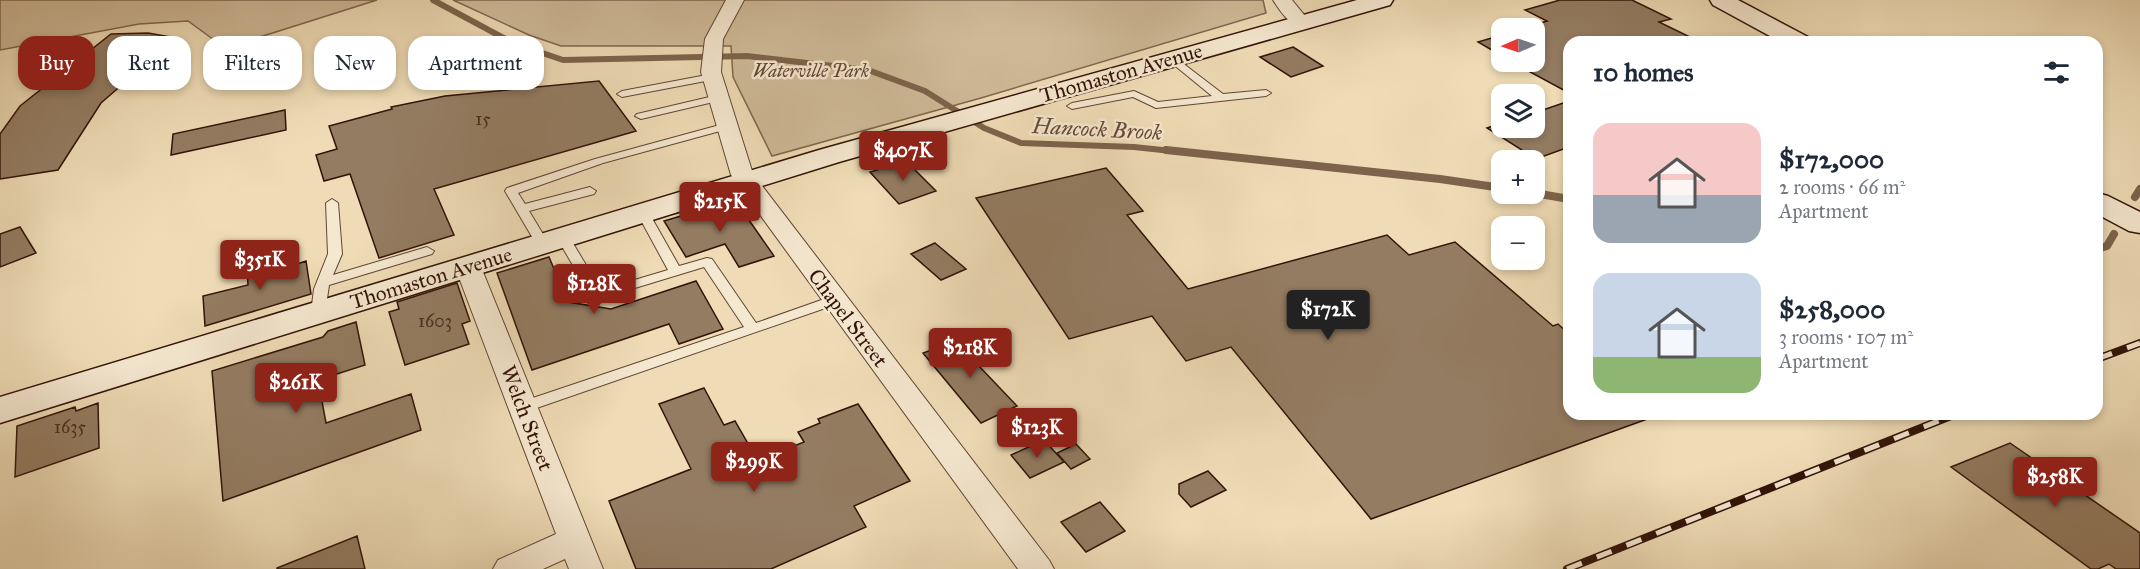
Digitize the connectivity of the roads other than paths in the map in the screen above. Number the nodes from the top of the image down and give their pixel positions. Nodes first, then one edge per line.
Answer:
1 (735, 0) edge
2 (1282, 0) edge
3 (1382, 0) edge
4 (1721, 0) edge
5 (1301, 22) junction
6 (1788, 36) edge
7 (1172, 58) junction
8 (712, 63) junction
9 (1266, 93) dead end
10 (622, 94) dead end
11 (718, 98) junction
12 (1221, 98) junction
13 (1072, 106) dead end
14 (641, 116) dead end
15 (727, 126) junction
16 (746, 182) junction
17 (590, 191) dead end
18 (332, 203) dead end
19 (2103, 205) edge
20 (521, 209) junction
21 (643, 213) junction
22 (2140, 224) edge
23 (553, 241) junction
24 (427, 251) dead end
25 (468, 267) junction
26 (675, 271) junction
27 (321, 298) junction
28 (835, 300) junction
29 (753, 329) junction
30 (523, 407) junction
31 (0, 410) edge
32 (581, 555) edge
33 (510, 569) edge
34 (1037, 569) edge

1 - 8 street
2 - 5 street
3 - 5 main road, Thomaston Avenue
4 - 6 main road
5 - 7 main road, Thomaston Avenue
7 - 12 lane
7 - 16 main road, Thomaston Avenue
8 - 10 lane
8 - 11 street, Chapel Street
9 - 12 lane
11 - 14 lane
11 - 15 street, Chapel Street
12 - 13 lane
15 - 16 street, Chapel Street
15 - 20 lane
16 - 21 main road, Thomaston Avenue
16 - 28 street, Chapel Street
17 - 20 lane
18 - 27 lane
19 - 22 main road
20 - 23 lane
21 - 23 main road, Thomaston Avenue
21 - 26 lane
23 - 25 main road, Thomaston Avenue
23 - 26 lane
24 - 27 lane
25 - 27 main road, Thomaston Avenue
25 - 30 street, Welch Street
26 - 29 lane
27 - 31 main road, Thomaston Avenue
28 - 29 lane
28 - 34 street, Chapel Street
29 - 30 lane
30 - 32 street, Welch Street
32 - 33 street

